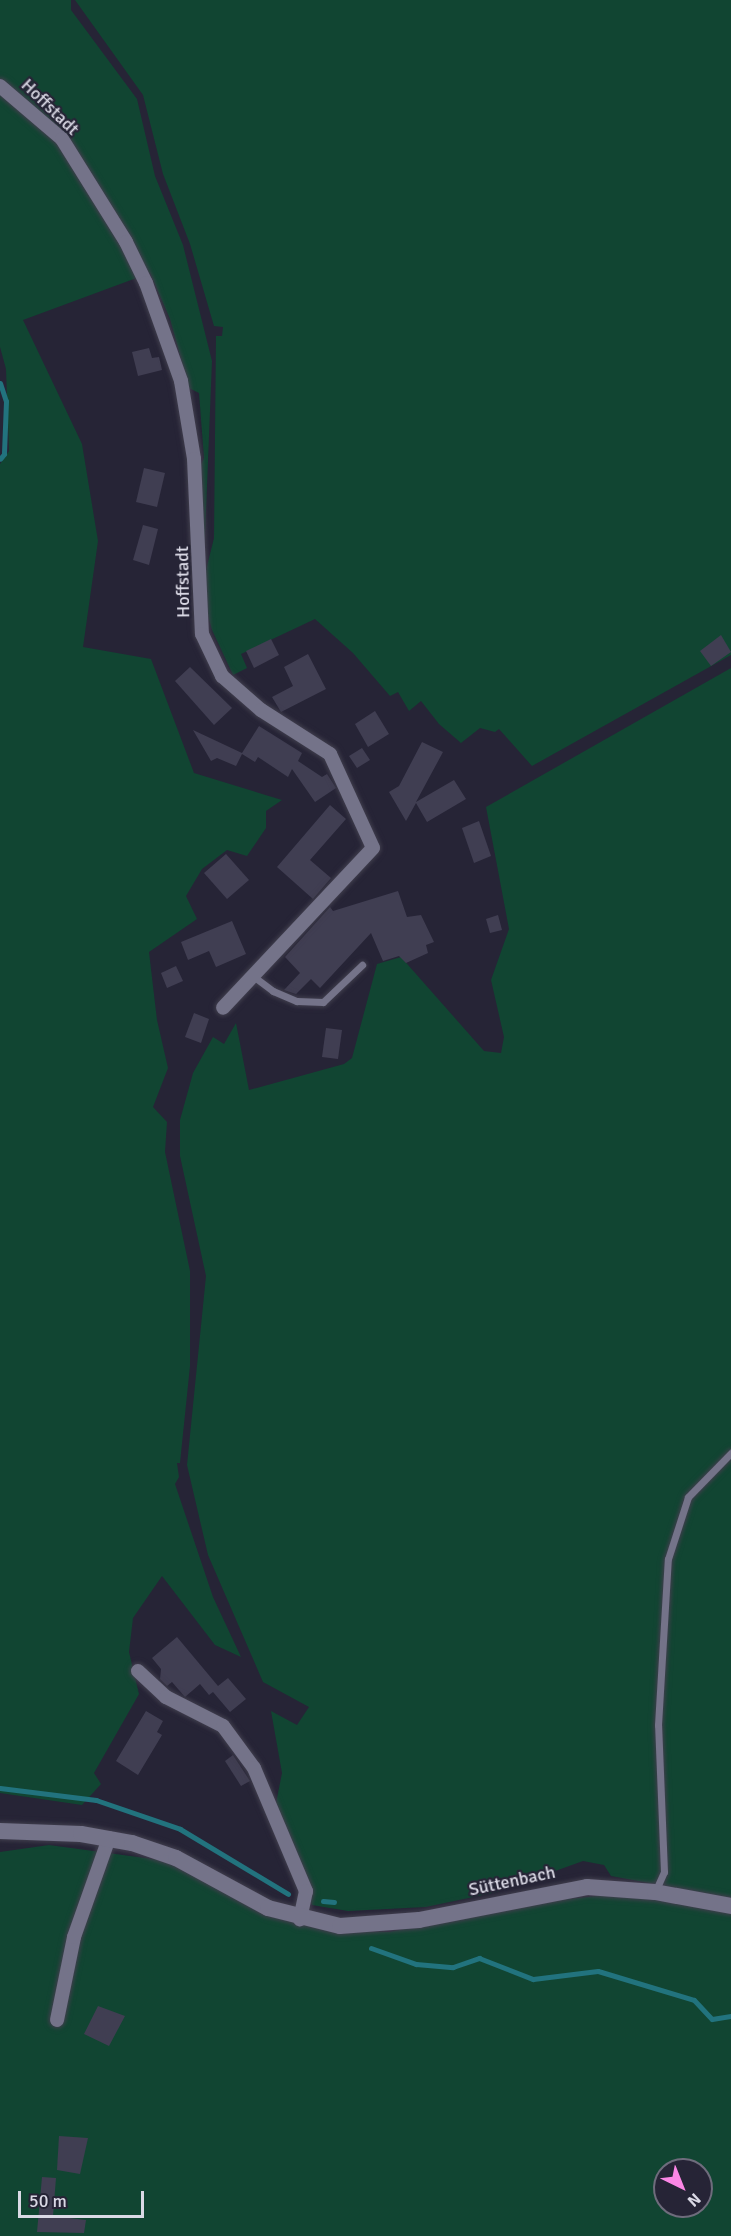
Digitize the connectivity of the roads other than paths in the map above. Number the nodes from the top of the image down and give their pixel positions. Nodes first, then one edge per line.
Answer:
1 (0, 86) edge
2 (362, 965) dead end
3 (253, 976) junction
4 (223, 1008) dead end
5 (731, 1453) edge
6 (138, 1671) dead end
7 (0, 1831) edge
8 (109, 1838) junction
9 (655, 1892) junction
10 (731, 1906) edge
11 (300, 1919) junction
12 (57, 2020) dead end

1 - 3 street, Hoffstadt
2 - 3 lane
3 - 4 street, Hoffstadt
5 - 9 lane
6 - 11 street
7 - 8 street, Süttenbach
8 - 11 street, Süttenbach
8 - 12 street
9 - 10 street, Süttenbach
9 - 11 street, Süttenbach

